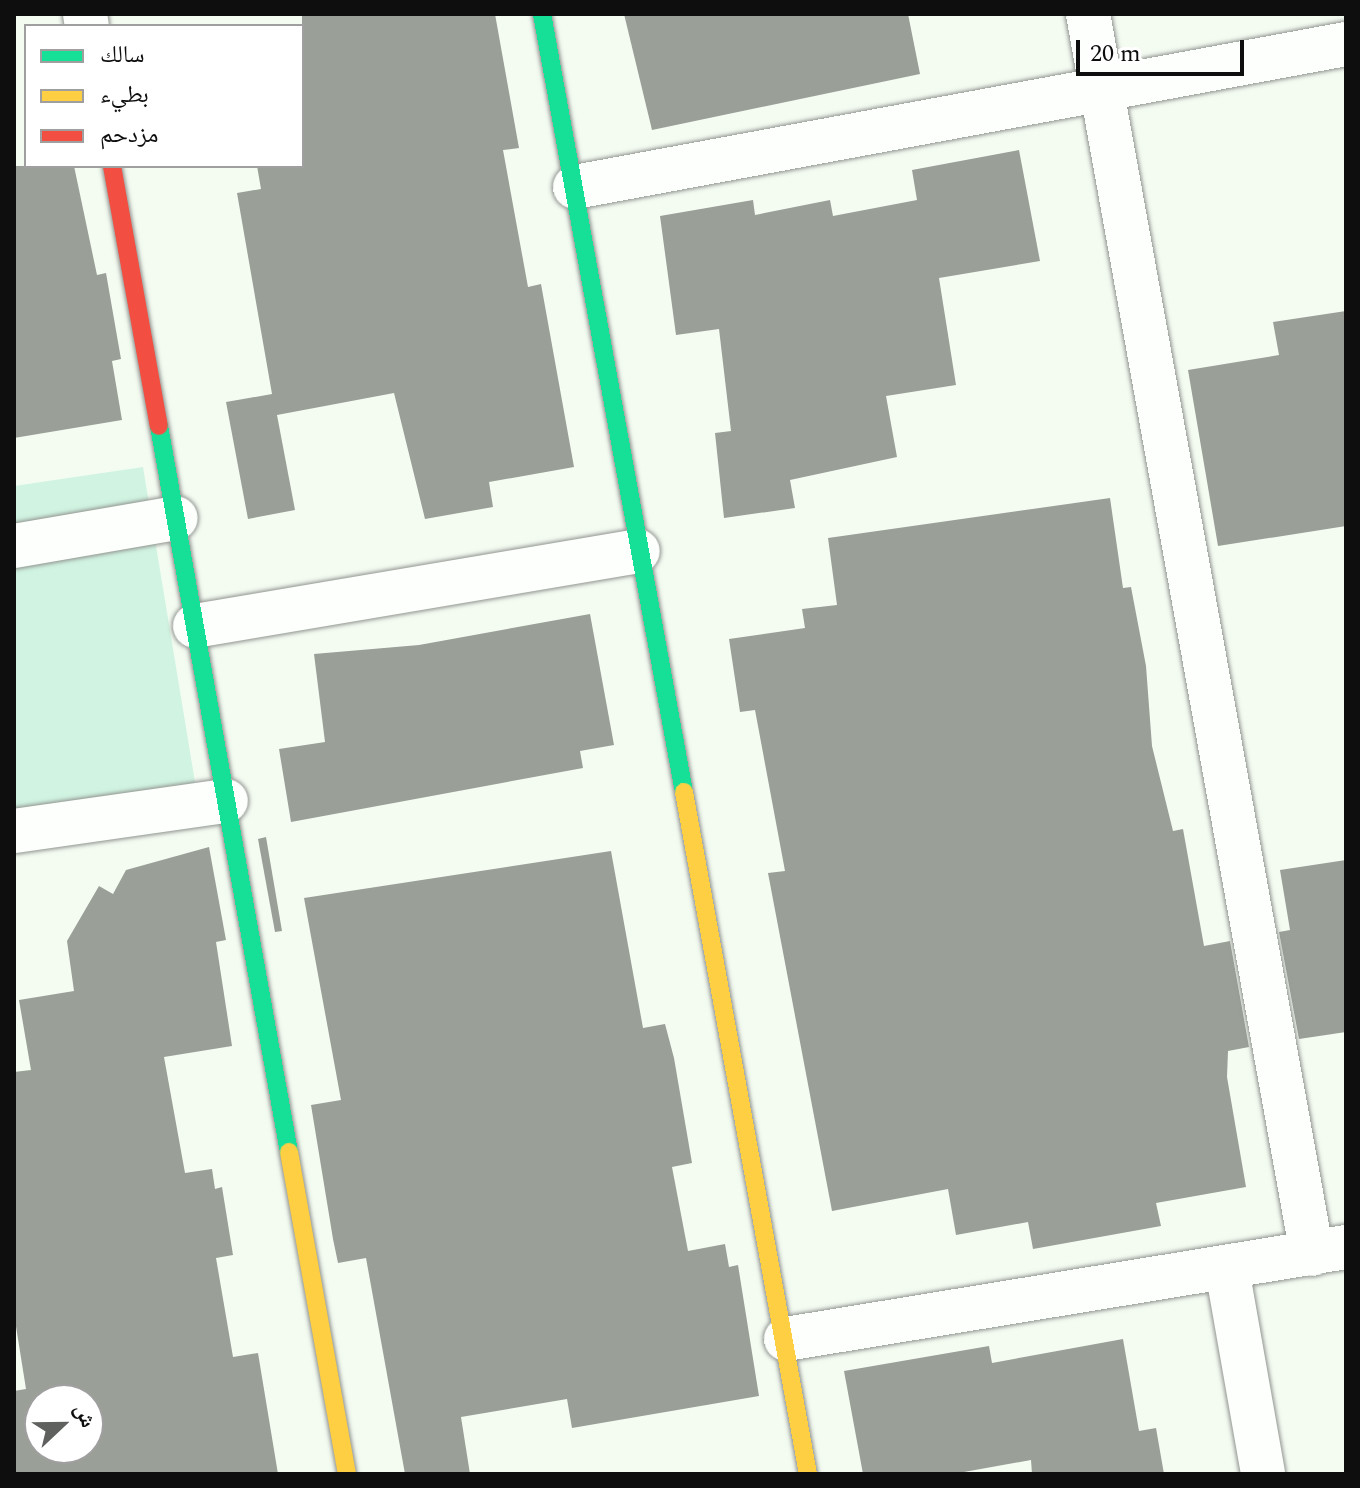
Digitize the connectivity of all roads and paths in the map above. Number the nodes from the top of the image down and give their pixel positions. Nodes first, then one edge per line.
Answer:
1 (542, 14) edge
2 (1088, 14) edge
3 (1346, 44) edge
4 (1103, 90) junction
5 (112, 168) edge
6 (575, 187) junction
7 (176, 518) junction
8 (14, 546) edge
9 (638, 551) junction
10 (195, 626) junction
11 (226, 801) junction
12 (14, 831) edge
13 (1329, 1251) edge
14 (1227, 1269) junction
15 (786, 1339) junction
16 (347, 1474) edge
17 (808, 1474) edge
18 (1263, 1474) edge

1 - 6 street
2 - 4 street
3 - 4 street
4 - 6 street
4 - 13 street
5 - 7 street
6 - 9 street
7 - 8 street
7 - 10 street
9 - 10 street
9 - 15 street
10 - 11 street
11 - 12 street
11 - 16 street
13 - 14 street
14 - 15 street
14 - 18 street
15 - 17 street

